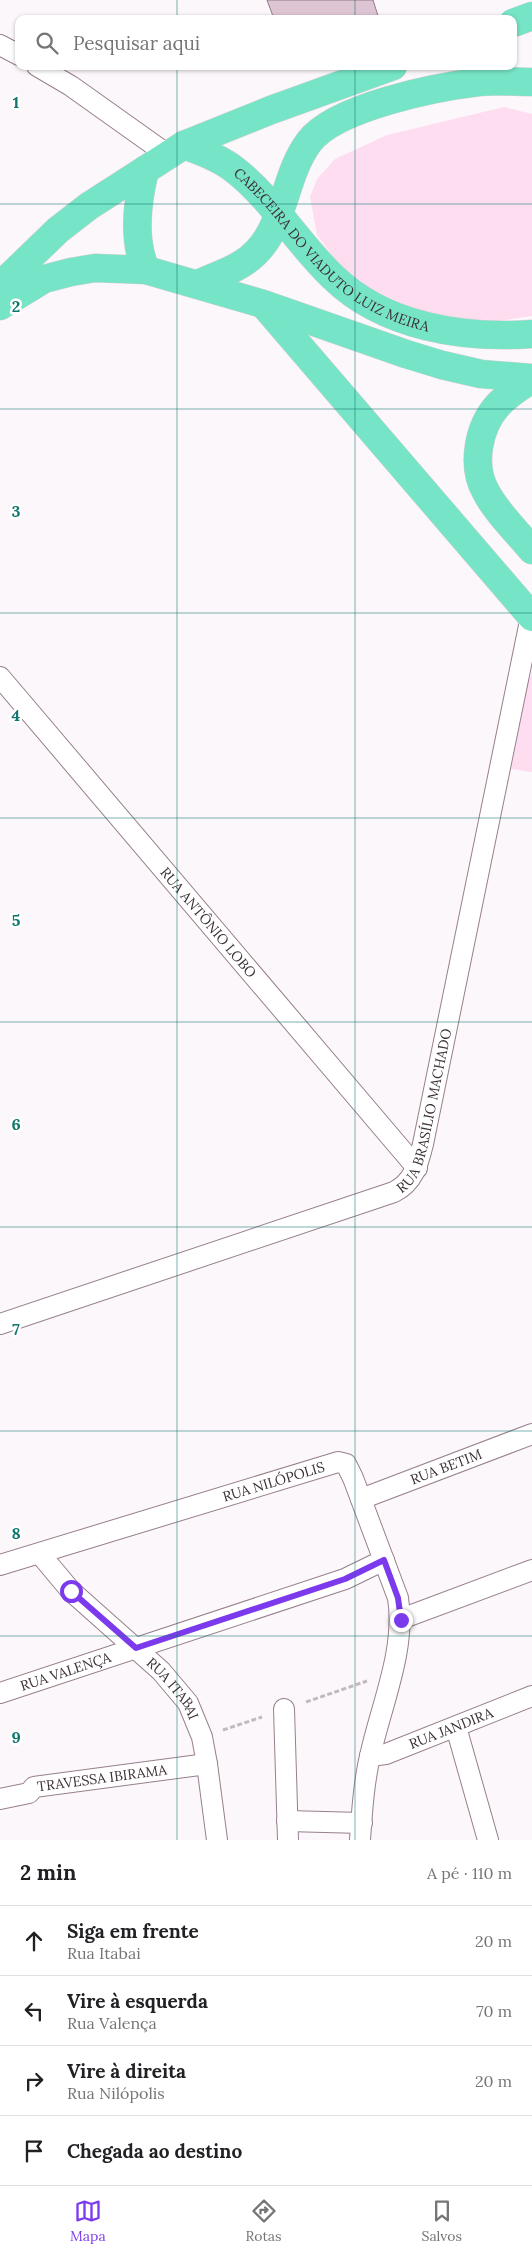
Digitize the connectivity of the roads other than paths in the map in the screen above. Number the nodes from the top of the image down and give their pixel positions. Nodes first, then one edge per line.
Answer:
1 (532, 16) edge
2 (517, 22) edge
3 (0, 45) edge
4 (15, 54) edge
5 (44, 70) edge
6 (382, 70) edge
7 (532, 82) edge
8 (176, 150) junction
9 (145, 170) junction
10 (279, 216) junction
11 (146, 270) junction
12 (198, 284) junction
13 (0, 286) edge
14 (263, 304) junction
15 (0, 306) edge
16 (532, 334) edge
17 (532, 379) edge
18 (532, 550) edge
19 (532, 617) edge
20 (0, 676) edge
21 (417, 1168) junction
22 (0, 1324) edge
23 (532, 1434) edge
24 (361, 1499) junction
25 (40, 1554) junction
26 (384, 1560) junction
27 (0, 1565) edge
28 (532, 1570) edge
29 (401, 1620) junction
30 (136, 1648) junction
31 (0, 1693) edge
32 (532, 1696) edge
33 (284, 1709) dead end
34 (456, 1727) junction
35 (370, 1756) junction
36 (207, 1764) junction
37 (0, 1799) edge
38 (287, 1831) edge
39 (361, 1832) edge
40 (217, 1840) edge
41 (488, 1840) edge

1 - 2 highway
3 - 4 street
5 - 8 street
6 - 8 highway
7 - 10 highway
8 - 9 highway
8 - 10 highway, CABECEIRA DO VIADUTO LUIZ MEIRA
9 - 11 highway
9 - 13 highway
10 - 12 highway
10 - 16 highway, CABECEIRA DO VIADUTO LUIZ MEIRA
11 - 12 highway
11 - 15 highway
12 - 14 highway
14 - 17 highway
14 - 19 highway
17 - 18 highway
19 - 21 street, RUA BRASÍLIO MACHADO
20 - 21 street, RUA ANTÔNIO LOBO
21 - 22 street, RUA BRASÍLIO MACHADO
23 - 24 street, RUA BETIM
24 - 25 street, RUA NILÓPOLIS
24 - 26 street, RUA NILÓPOLIS
25 - 27 street, RUA NILÓPOLIS
25 - 30 street, RUA ITABAI
26 - 29 street, RUA NILÓPOLIS
26 - 30 street, RUA VALENÇA
28 - 29 street
29 - 35 street, RUA NILÓPOLIS
30 - 31 street, RUA VALENÇA
30 - 36 street, RUA ITABAI
32 - 34 street, RUA JANDIRA
33 - 38 street
34 - 35 street, RUA JANDIRA
34 - 41 street
35 - 39 street, RUA NILÓPOLIS
36 - 37 street, TRAVESSA IBIRAMA
36 - 40 street, RUA ITABAI
38 - 39 street

